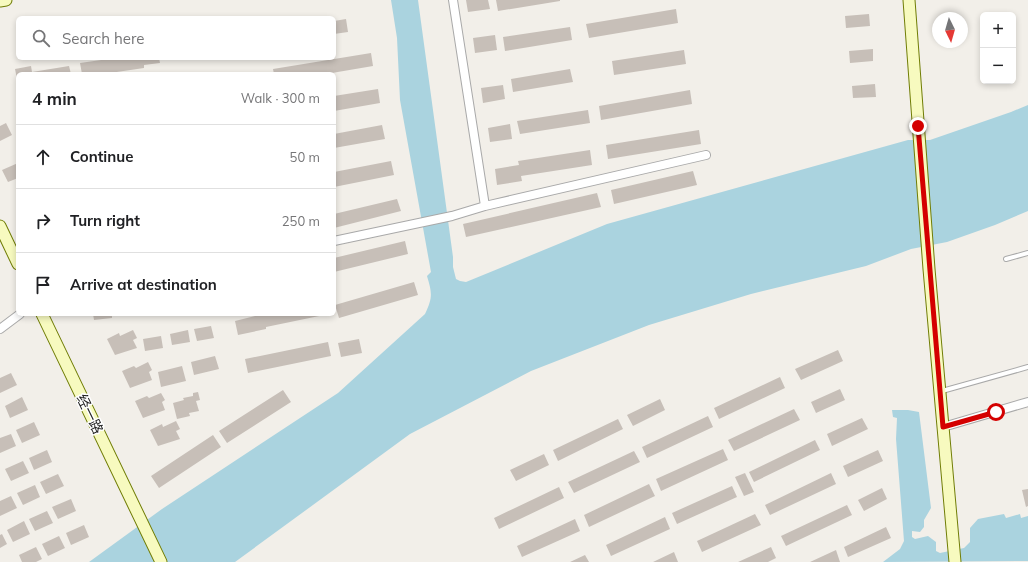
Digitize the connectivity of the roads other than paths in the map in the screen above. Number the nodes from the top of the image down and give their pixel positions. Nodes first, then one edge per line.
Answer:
1 (6, 0) edge
2 (453, 0) edge
3 (909, 0) edge
4 (0, 1) edge
5 (706, 155) dead end
6 (486, 206) junction
7 (0, 226) edge
8 (336, 241) edge
9 (1028, 253) edge
10 (16, 260) edge
11 (1006, 260) dead end
12 (17, 316) edge
13 (43, 316) edge
14 (0, 329) edge
15 (1028, 367) edge
16 (940, 392) junction
17 (1028, 402) edge
18 (943, 427) junction
19 (161, 562) edge
20 (955, 562) edge

1 - 4 main road
2 - 6 street
3 - 16 main road
5 - 6 street
6 - 8 street
7 - 10 main road
9 - 11 lane
12 - 14 street
13 - 19 main road, 经一路
15 - 16 lane
16 - 18 main road
17 - 18 street
18 - 20 main road

